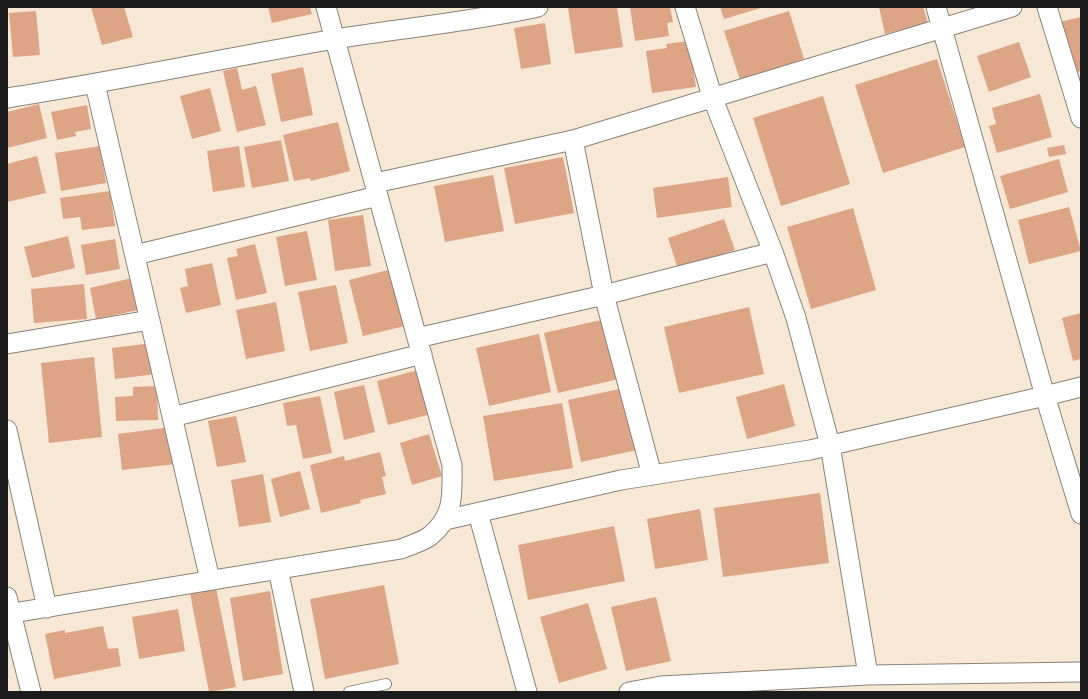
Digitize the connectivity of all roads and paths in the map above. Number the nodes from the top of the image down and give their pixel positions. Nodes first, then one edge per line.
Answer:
1 (326, 7) edge
2 (538, 7) edge
3 (685, 7) edge
4 (936, 7) edge
5 (1012, 7) edge
6 (1047, 7) edge
7 (942, 29) junction
8 (335, 39) junction
9 (95, 84) junction
10 (7, 98) edge
11 (713, 99) junction
12 (1081, 118) edge
13 (573, 140) junction
14 (376, 189) junction
15 (773, 252) junction
16 (135, 255) junction
17 (604, 294) junction
18 (150, 320) junction
19 (7, 344) edge
20 (420, 346) junction
21 (1081, 387) edge
22 (1045, 396) junction
23 (172, 416) junction
24 (7, 430) edge
25 (830, 445) junction
26 (652, 475) junction
27 (478, 513) junction
28 (1081, 514) edge
29 (446, 520) junction
30 (278, 569) junction
31 (210, 580) junction
32 (8, 608) edge
33 (47, 608) junction
34 (1081, 672) edge
35 (868, 675) junction
36 (386, 684) dead end
37 (31, 692) edge
38 (304, 692) edge
39 (349, 692) edge
40 (527, 692) edge
41 (629, 692) edge

1 - 8 street
2 - 8 street
3 - 11 street
4 - 7 street
5 - 7 street
6 - 12 street
7 - 11 street
7 - 22 street
8 - 9 street
8 - 14 street
9 - 10 street
9 - 16 street
11 - 13 street
11 - 15 street
13 - 14 street
13 - 17 street
14 - 16 street
14 - 20 street
15 - 17 street
15 - 25 street
16 - 18 street
17 - 20 street
17 - 26 street
18 - 19 street
18 - 23 street
20 - 23 street
20 - 29 street
21 - 22 street
22 - 25 street
22 - 28 street
23 - 31 street
24 - 33 street
25 - 26 street
25 - 35 street
26 - 27 street
27 - 29 street
27 - 40 street
29 - 30 street
30 - 31 street
30 - 38 street
31 - 33 street
32 - 33 street
32 - 37 street
34 - 35 street
35 - 41 street
36 - 39 lane

